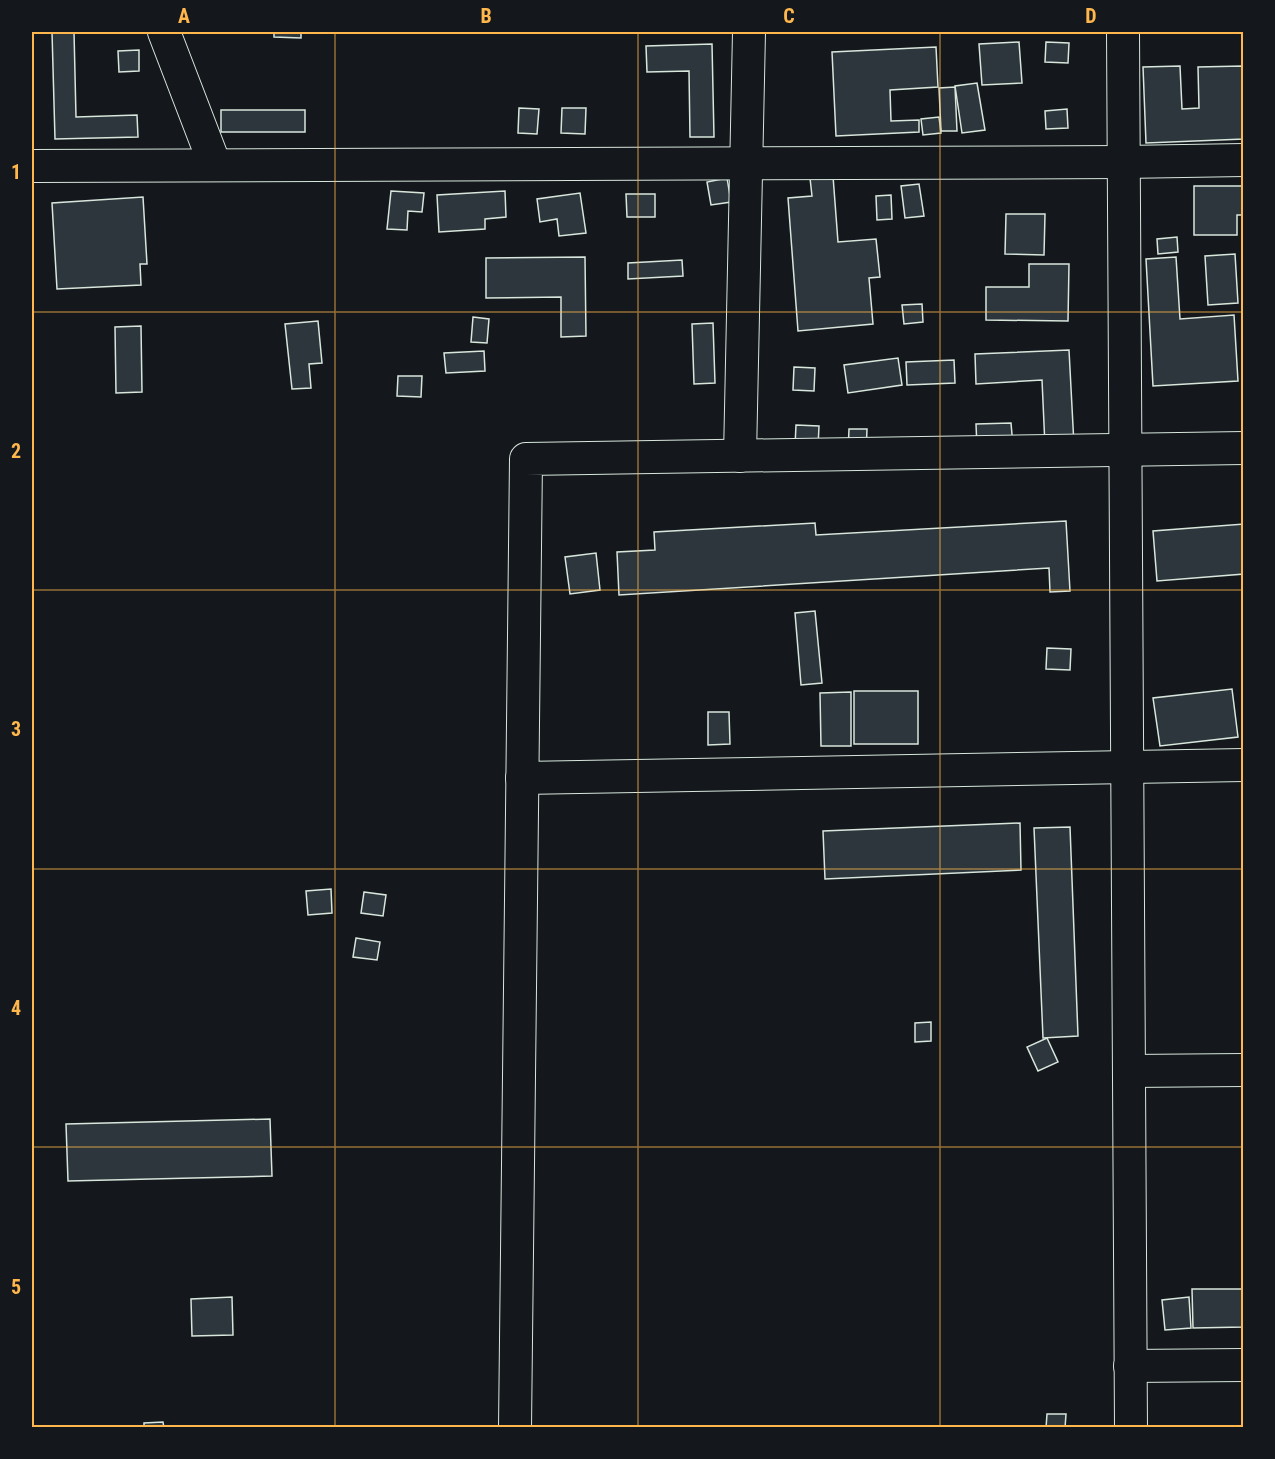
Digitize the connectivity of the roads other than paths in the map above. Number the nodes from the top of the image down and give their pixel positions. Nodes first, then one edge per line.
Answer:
1 (164, 32) edge
2 (749, 32) edge
3 (1123, 32) edge
4 (1244, 160) edge
5 (1124, 162) junction
6 (746, 164) junction
7 (215, 165) junction
8 (32, 166) edge
9 (1244, 448) edge
10 (1125, 450) junction
11 (740, 456) junction
12 (1244, 765) edge
13 (1127, 766) junction
14 (522, 778) junction
15 (1244, 1070) edge
16 (1129, 1071) junction
17 (1244, 1365) edge
18 (1130, 1366) junction
19 (515, 1428) edge
20 (1131, 1428) edge

1 - 7 street
2 - 6 street
3 - 5 street
4 - 5 street
5 - 6 street
5 - 10 street
6 - 7 street
6 - 11 street
7 - 8 street
9 - 10 street
10 - 11 street
10 - 13 street
11 - 14 street
12 - 13 street
13 - 14 street
13 - 16 street
14 - 19 street
15 - 16 street
16 - 18 street
17 - 18 street
18 - 20 street

